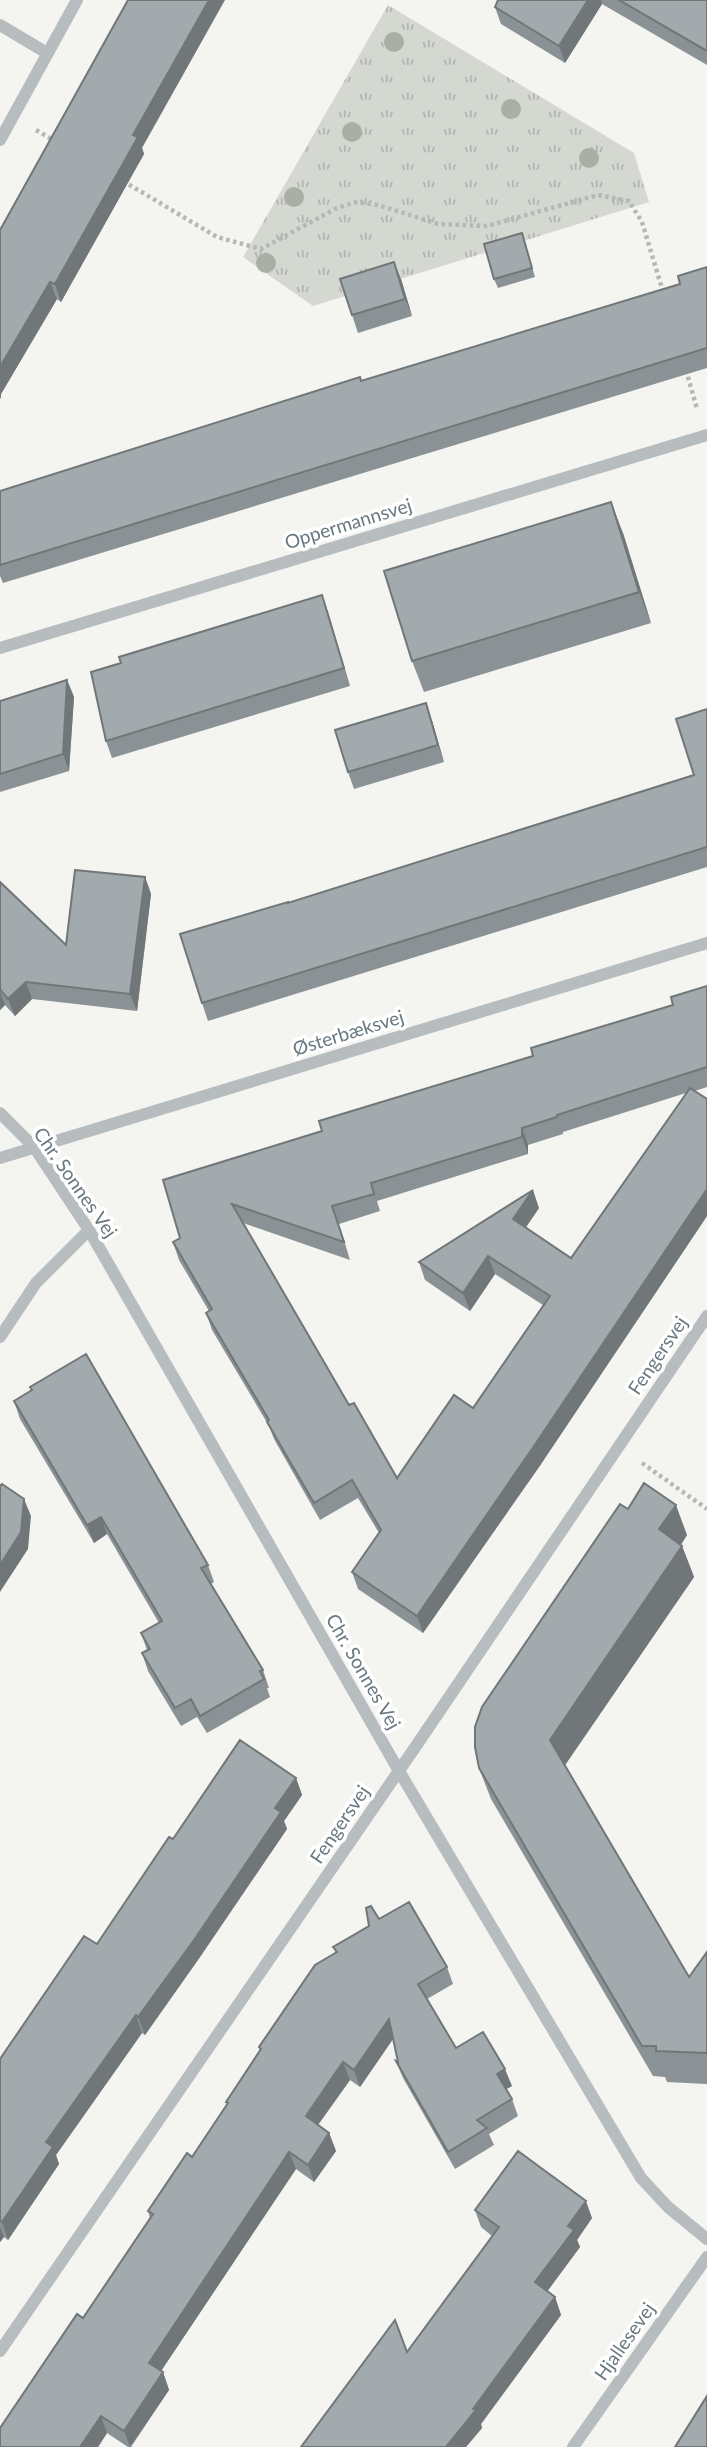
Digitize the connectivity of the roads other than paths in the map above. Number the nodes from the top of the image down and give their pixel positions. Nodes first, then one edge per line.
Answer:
1 (77, 0) edge
2 (0, 25) edge
3 (47, 53) junction
4 (0, 140) edge
5 (706, 435) edge
6 (0, 648) edge
7 (707, 943) edge
8 (0, 1113) edge
9 (34, 1147) junction
10 (0, 1158) edge
11 (89, 1230) junction
12 (707, 1316) edge
13 (0, 1337) edge
14 (399, 1771) junction
15 (707, 2239) edge
16 (707, 2257) edge
17 (0, 2351) edge
18 (573, 2447) edge

1 - 3 street
2 - 3 street
3 - 4 street
5 - 6 street, Oppermannsvej
7 - 9 street, Østerbæksvej
8 - 9 street, Chr. Sonnes Vej
9 - 10 street, Østerbæksvej
9 - 11 street, Chr. Sonnes Vej
11 - 13 street
11 - 14 street, Chr. Sonnes Vej
12 - 14 street, Fengersvej
14 - 15 street, Chr. Sonnes Vej
14 - 17 street, Fengersvej
16 - 18 street, Hjallesevej

